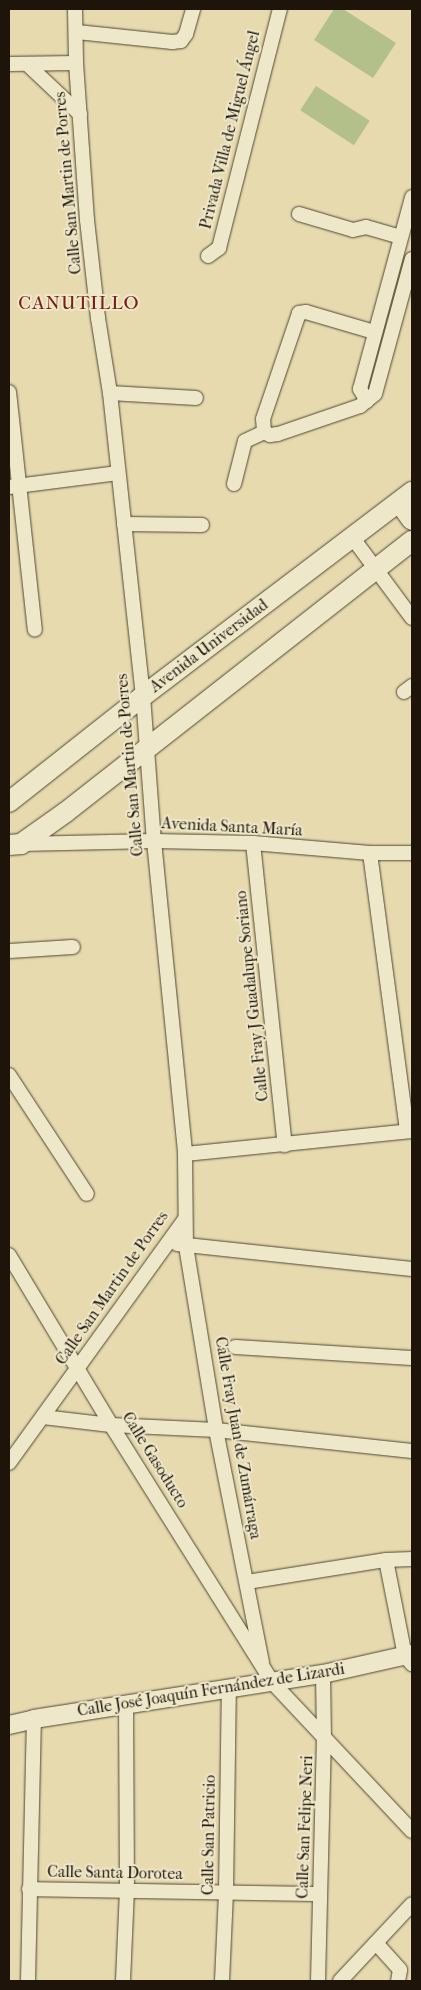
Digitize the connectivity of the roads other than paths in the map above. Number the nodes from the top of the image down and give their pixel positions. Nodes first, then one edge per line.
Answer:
1 (75, 9) edge
2 (193, 9) edge
3 (280, 9) edge
4 (77, 32) junction
5 (76, 63) junction
6 (9, 64) edge
7 (27, 64) junction
8 (80, 114) junction
9 (412, 197) edge
10 (299, 214) dead end
11 (402, 236) junction
12 (208, 256) dead end
13 (412, 259) edge
14 (374, 332) junction
15 (9, 392) edge
16 (110, 393) junction
17 (196, 398) dead end
18 (367, 401) junction
19 (264, 432) junction
20 (118, 473) junction
21 (234, 484) dead end
22 (14, 487) edge
23 (406, 497) edge
24 (412, 520) edge
25 (124, 524) junction
26 (202, 525) dead end
27 (352, 538) junction
28 (412, 541) edge
29 (376, 569) junction
30 (412, 618) edge
31 (35, 630) dead end
32 (143, 696) junction
33 (148, 750) junction
34 (9, 802) edge
35 (154, 841) junction
36 (253, 843) junction
37 (15, 844) edge
38 (370, 852) junction
39 (412, 853) edge
40 (73, 947) dead end
41 (9, 951) edge
42 (9, 1075) edge
43 (410, 1131) edge
44 (285, 1145) junction
45 (185, 1154) junction
46 (87, 1194) dead end
47 (184, 1220) junction
48 (168, 1243) junction
49 (186, 1246) junction
50 (9, 1255) edge
51 (412, 1268) edge
52 (235, 1347) dead end
53 (412, 1358) edge
54 (78, 1367) junction
55 (43, 1417) junction
56 (111, 1425) junction
57 (216, 1430) junction
58 (412, 1451) edge
59 (9, 1463) edge
60 (412, 1559) edge
61 (386, 1560) junction
62 (247, 1582) junction
63 (410, 1658) edge
64 (262, 1662) junction
65 (323, 1674) junction
66 (273, 1683) junction
67 (229, 1690) junction
68 (126, 1705) junction
69 (34, 1719) junction
70 (9, 1725) edge
71 (324, 1738) junction
72 (412, 1831) edge
73 (29, 1889) junction
74 (126, 1891) junction
75 (226, 1893) junction
76 (320, 1894) junction
77 (412, 1904) edge
78 (376, 1943) junction
79 (28, 1981) edge
80 (123, 1981) edge
81 (222, 1981) edge
82 (318, 1981) edge
83 (340, 1981) edge
84 (398, 1981) edge

1 - 4 street, Calle San Martin de Porres
2 - 4 street
3 - 12 street, Privada Villa de Miguel Ángel
4 - 5 street, Calle San Martin de Porres
5 - 7 street
5 - 8 street, Calle San Martin de Porres
6 - 7 street
7 - 8 street
8 - 16 street, Calle San Martin de Porres
9 - 11 street
10 - 11 street
11 - 14 street
13 - 18 street
14 - 18 street
14 - 19 street
15 - 22 street
16 - 17 street
16 - 20 street, Calle San Martin de Porres
18 - 19 street
19 - 21 street
20 - 22 street
20 - 25 street, Calle San Martin de Porres
22 - 31 street
23 - 24 main road
23 - 27 main road, Avenida Universidad
25 - 26 street
25 - 32 street, Calle San Martin de Porres
27 - 29 street
27 - 32 main road, Avenida Universidad
28 - 29 main road
29 - 30 street
29 - 33 main road
32 - 33 street, Calle San Martin de Porres
32 - 34 main road, Avenida Universidad
33 - 35 street, Calle San Martin de Porres
33 - 37 main road
35 - 36 street, Avenida Santa María
35 - 37 street, Avenida Santa María
35 - 45 street, Calle San Martin de Porres
36 - 38 street, Avenida Santa María
36 - 44 street, Calle Fray J Guadalupe Soriano
38 - 39 street, Avenida Santa María
38 - 43 street
40 - 41 street
42 - 46 street
43 - 44 street
44 - 45 street
45 - 47 street, Calle San Martin de Porres
47 - 48 street, Calle San Martin de Porres
47 - 49 street, Calle Fray Juan de Zumárraga
48 - 49 street
48 - 54 street, Calle San Martin de Porres
49 - 51 street
49 - 57 street, Calle Fray Juan de Zumárraga
50 - 54 street, Calle Gasoducto
52 - 53 street
54 - 55 street, Calle San Martin de Porres
54 - 56 street, Calle Gasoducto
55 - 56 street
55 - 59 street, Calle San Martin de Porres
56 - 57 street
56 - 64 street, Calle Gasoducto
57 - 58 street
57 - 62 street, Calle Fray Juan de Zumárraga
60 - 61 street
61 - 62 street
61 - 63 street
62 - 64 street, Calle Fray Juan de Zumárraga
63 - 65 street, Calle José Joaquín Fernández de Lizardi
64 - 66 street, Calle Gasoducto
65 - 66 street, Calle José Joaquín Fernández de Lizardi
65 - 71 street, Calle San Felipe Neri
66 - 67 street, Calle José Joaquín Fernández de Lizardi
66 - 71 street, Calle Gasoducto
67 - 68 street, Calle José Joaquín Fernández de Lizardi
67 - 75 street, Calle San Patricio
68 - 69 street, Calle José Joaquín Fernández de Lizardi
68 - 74 street
69 - 70 street, Calle José Joaquín Fernández de Lizardi
69 - 73 street
71 - 72 street, Calle Gasoducto
71 - 76 street, Calle San Felipe Neri
73 - 74 street, Calle Santa Dorotea
73 - 79 street
74 - 75 street, Calle Santa Dorotea
74 - 80 street
75 - 76 street, Calle Santa Dorotea
75 - 81 street, Calle San Patricio
76 - 82 street, Calle San Felipe Neri
77 - 78 street
78 - 83 street
78 - 84 street

